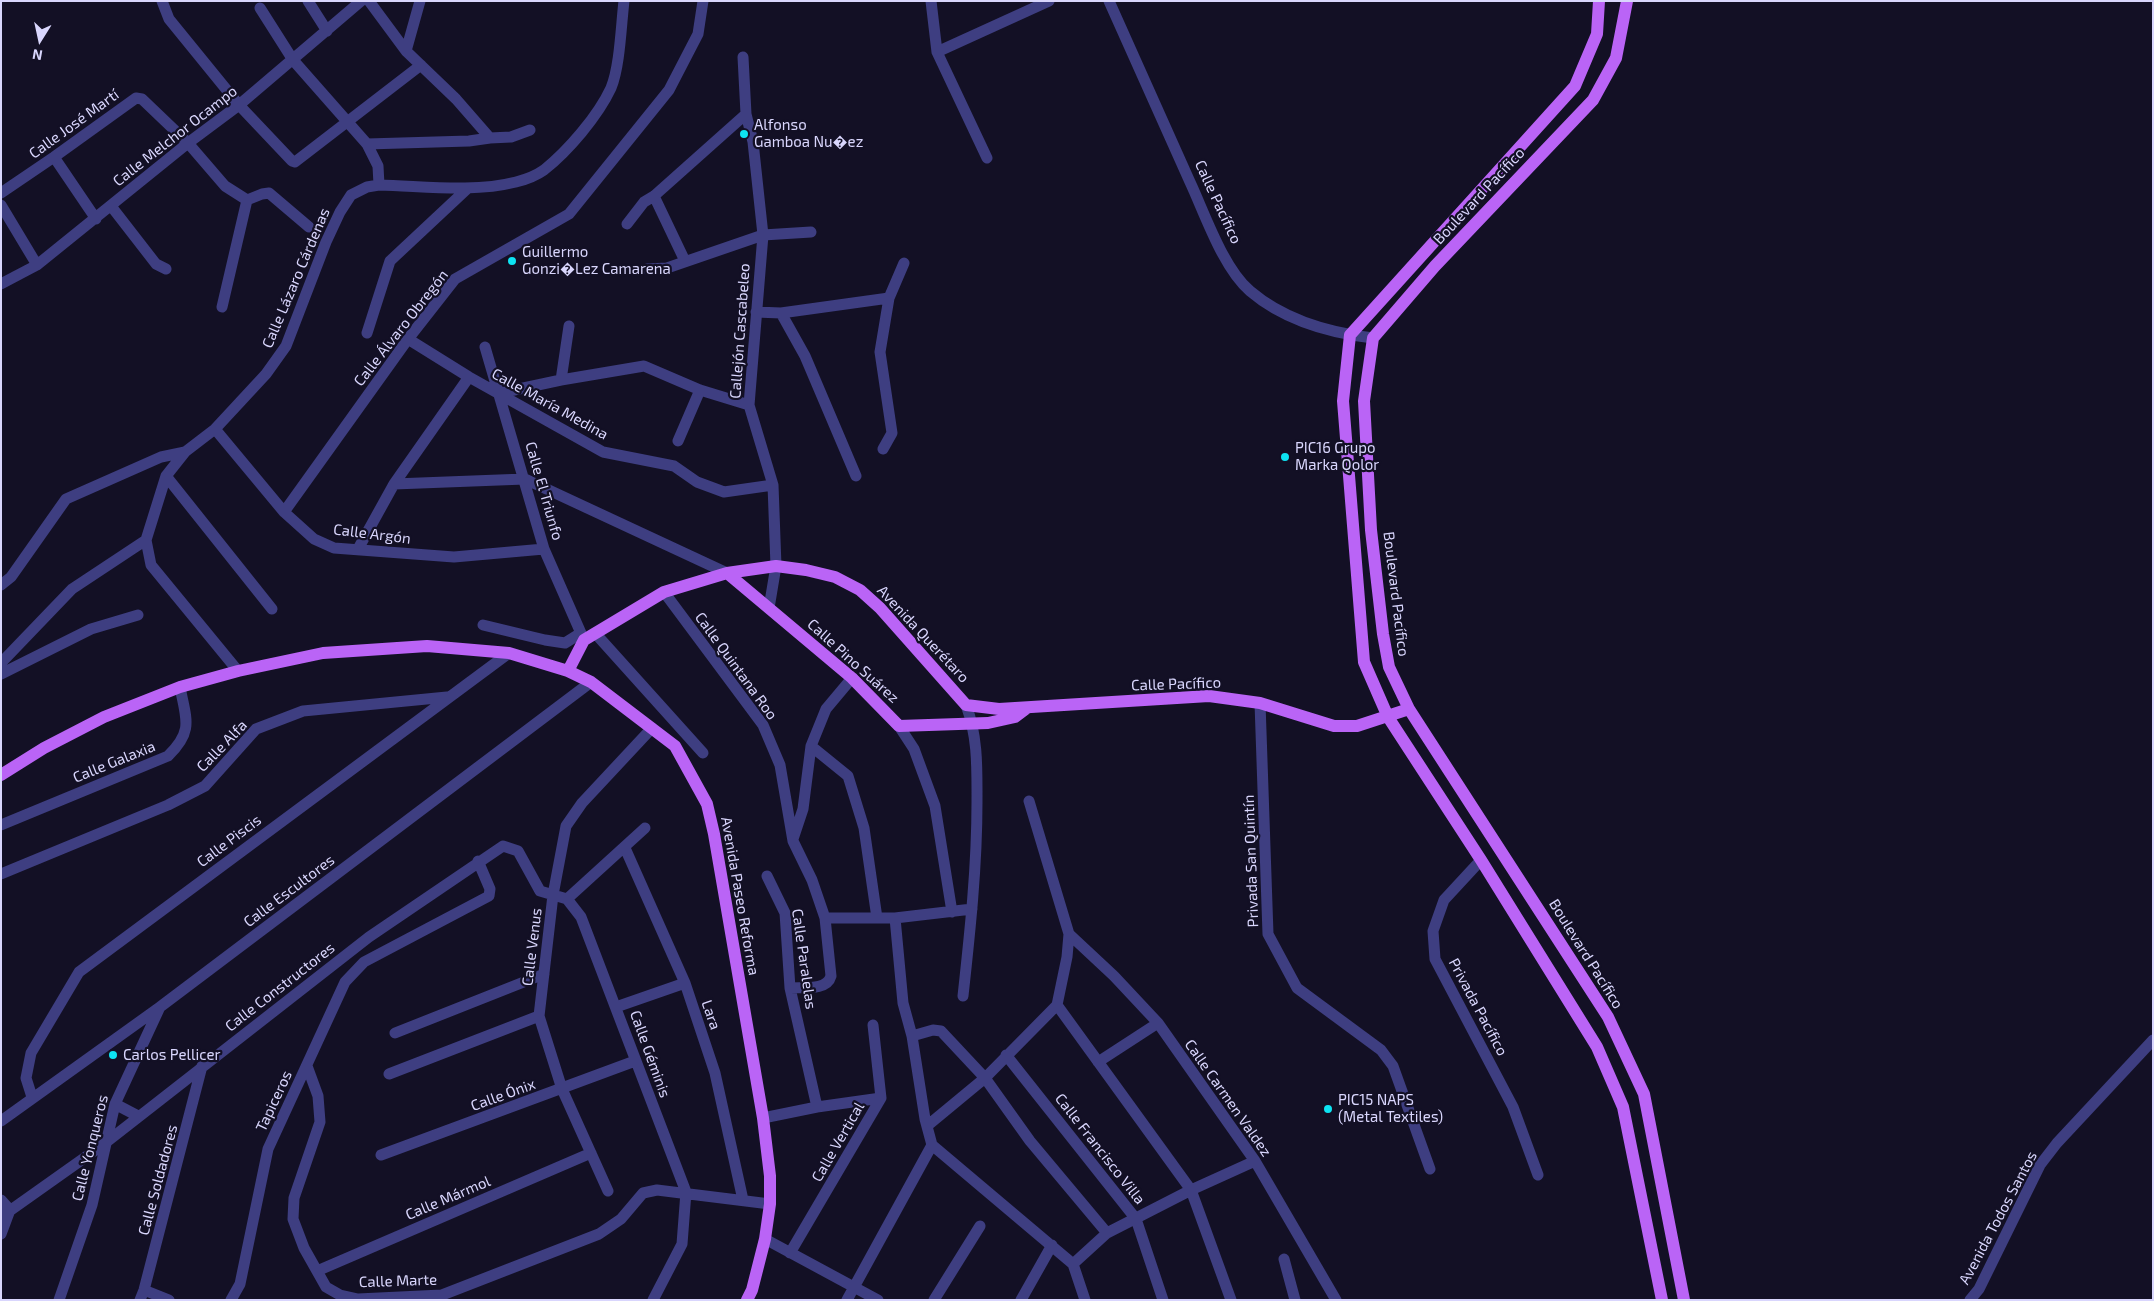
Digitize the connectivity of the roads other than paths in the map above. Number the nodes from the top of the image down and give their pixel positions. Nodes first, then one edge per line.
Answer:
1 (162, 1) edge
2 (308, 1) edge
3 (361, 1) edge
4 (369, 1) edge
5 (420, 1) edge
6 (624, 1) edge
7 (703, 1) edge
8 (930, 1) edge
9 (1049, 1) edge
10 (1109, 1) edge
11 (1599, 1) edge
12 (1627, 1) edge
13 (260, 8) dead end
14 (327, 32) junction
15 (406, 51) junction
16 (937, 52) junction
17 (743, 56) dead end
18 (293, 60) junction
19 (421, 65) junction
20 (238, 106) junction
21 (746, 114) junction
22 (347, 122) junction
23 (530, 130) dead end
24 (490, 138) junction
25 (188, 143) junction
26 (367, 144) junction
27 (54, 157) junction
28 (987, 158) dead end
29 (379, 184) junction
30 (468, 188) junction
31 (1, 193) edge
32 (654, 196) junction
33 (248, 200) junction
34 (1, 205) edge
35 (111, 206) junction
36 (96, 219) junction
37 (627, 224) dead end
38 (309, 227) dead end
39 (811, 232) dead end
40 (763, 235) junction
41 (685, 261) junction
42 (904, 263) dead end
43 (37, 265) junction
44 (166, 269) dead end
45 (647, 269) dead end
46 (1, 284) edge
47 (889, 298) junction
48 (222, 307) dead end
49 (756, 312) junction
50 (781, 313) junction
51 (569, 326) dead end
52 (367, 333) dead end
53 (1350, 335) junction
54 (1373, 338) junction
55 (408, 339) junction
56 (485, 346) dead end
57 (469, 377) junction
58 (561, 380) junction
59 (700, 390) junction
60 (500, 393) junction
61 (749, 405) junction
62 (215, 429) junction
63 (678, 441) dead end
64 (883, 449) dead end
65 (184, 452) junction
66 (166, 476) junction
67 (856, 476) dead end
68 (525, 479) junction
69 (394, 484) junction
70 (772, 486) junction
71 (284, 512) junction
72 (146, 540) junction
73 (358, 549) junction
74 (544, 549) junction
75 (776, 566) junction
76 (727, 573) junction
77 (1, 585) edge
78 (664, 592) junction
79 (768, 608) junction
80 (272, 609) dead end
81 (138, 615) dead end
82 (483, 625) dead end
83 (596, 633) junction
84 (583, 637) junction
85 (509, 653) junction
86 (1, 663) edge
87 (238, 671) junction
88 (568, 671) junction
89 (1, 674) edge
90 (852, 678) junction
91 (591, 682) junction
92 (180, 687) junction
93 (448, 697) junction
94 (1260, 702) junction
95 (966, 705) junction
96 (1027, 708) junction
97 (1409, 709) junction
98 (1388, 717) junction
99 (973, 724) junction
100 (899, 726) junction
101 (652, 728) junction
102 (811, 746) junction
103 (703, 753) dead end
104 (1, 775) edge
105 (1029, 801) dead end
106 (1, 825) edge
107 (645, 828) dead end
108 (793, 841) junction
109 (625, 848) junction
110 (1481, 860) junction
111 (478, 861) junction
112 (1, 874) edge
113 (767, 876) dead end
114 (553, 895) junction
115 (567, 899) junction
116 (972, 909) junction
117 (952, 912) junction
118 (825, 918) junction
119 (877, 918) junction
120 (895, 918) junction
121 (1069, 934) junction
122 (369, 937) junction
123 (379, 955) junction
124 (544, 974) junction
125 (685, 983) junction
126 (790, 988) junction
127 (963, 996) dead end
128 (1057, 1004) junction
129 (160, 1007) junction
130 (616, 1007) junction
131 (539, 1016) junction
132 (1158, 1023) junction
133 (873, 1026) dead end
134 (395, 1033) dead end
135 (912, 1036) junction
136 (2153, 1040) edge
137 (1006, 1055) junction
138 (635, 1061) junction
139 (1098, 1062) junction
140 (202, 1066) junction
141 (307, 1066) junction
142 (389, 1074) dead end
143 (985, 1078) junction
144 (562, 1089) junction
145 (32, 1097) junction
146 (881, 1098) junction
147 (115, 1104) junction
148 (817, 1107) junction
149 (138, 1116) junction
150 (763, 1118) junction
151 (1, 1121) edge
152 (927, 1126) junction
153 (104, 1144) junction
154 (932, 1145) junction
155 (591, 1153) junction
156 (381, 1155) dead end
157 (1255, 1161) junction
158 (1430, 1169) dead end
159 (1538, 1175) dead end
160 (1191, 1190) junction
161 (608, 1191) dead end
162 (686, 1192) junction
163 (1, 1200) edge
164 (743, 1200) junction
165 (770, 1204) junction
166 (6, 1214) edge
167 (1136, 1219) junction
168 (980, 1226) dead end
169 (1107, 1233) junction
170 (1, 1234) edge
171 (765, 1239) junction
172 (1052, 1245) junction
173 (790, 1253) junction
174 (1284, 1259) dead end
175 (1073, 1264) junction
176 (316, 1271) junction
177 (1326, 1286) junction
178 (854, 1287) junction
179 (142, 1295) edge
180 (58, 1300) edge
181 (169, 1300) edge
182 (231, 1300) edge
183 (653, 1300) edge
184 (747, 1300) edge
185 (847, 1300) edge
186 (878, 1300) edge
187 (934, 1300) edge
188 (1021, 1300) edge
189 (1085, 1300) edge
190 (1164, 1300) edge
191 (1231, 1300) edge
192 (1295, 1300) edge
193 (1325, 1300) edge
194 (1336, 1300) edge
195 (1662, 1300) edge
196 (1684, 1300) edge
197 (1970, 1300) edge

1 - 20 street
2 - 14 street
3 - 14 street, Calle Melchor Ocampo
4 - 15 street
5 - 15 street
6 - 30 street, Calle Lázaro Cárdenas
7 - 55 street, Calle Álvaro Obregón
8 - 16 street
9 - 16 street
10 - 53 street, Calle Pacífico
11 - 53 main road, Boulevard Pacífico
12 - 54 main road, Boulevard Pacífico
13 - 18 street
14 - 18 street, Calle Melchor Ocampo
15 - 19 street
16 - 28 street
17 - 21 street, Callejón Cascabeleo
18 - 20 street, Calle Melchor Ocampo
18 - 22 street
19 - 22 street
19 - 24 street
20 - 22 street
20 - 25 street, Calle Melchor Ocampo
21 - 32 street
21 - 40 street, Callejón Cascabeleo
22 - 26 street
23 - 24 street
24 - 26 street
25 - 27 street, Calle José Martí
25 - 33 street, Calle José Martí
25 - 35 street, Calle Melchor Ocampo
26 - 29 street
27 - 31 street, Calle José Martí
27 - 36 street
29 - 30 street, Calle Lázaro Cárdenas
29 - 62 street, Calle Lázaro Cárdenas
30 - 52 street
32 - 37 street
32 - 41 street
33 - 38 street
33 - 48 street
34 - 43 street
35 - 36 street, Calle Melchor Ocampo
35 - 44 street
36 - 43 street, Calle Melchor Ocampo
39 - 40 street
40 - 41 street
40 - 49 street, Callejón Cascabeleo
41 - 45 street
42 - 47 street
43 - 46 street, Calle Melchor Ocampo
47 - 50 street
47 - 64 street
49 - 50 street
49 - 61 street, Callejón Cascabeleo
50 - 67 street
51 - 58 street
53 - 54 street, Calle Pacífico
53 - 98 main road
54 - 97 main road, Boulevard Pacífico
55 - 57 street, Calle María Medina
55 - 71 street, Calle Álvaro Obregón
56 - 60 street, Calle El Triunfo
57 - 60 street, Calle María Medina
57 - 69 street
58 - 59 street
58 - 60 street
59 - 61 street
59 - 63 street
60 - 68 street, Calle El Triunfo
60 - 70 street, Calle María Medina
61 - 70 street, Callejón Cascabeleo
62 - 65 street, Calle Lázaro Cárdenas
62 - 71 street, Calle Argón
65 - 66 street, Calle Lázaro Cárdenas
65 - 77 street
66 - 72 street, Calle Lázaro Cárdenas
66 - 80 street
68 - 69 street
68 - 74 street, Calle El Triunfo
68 - 76 street
69 - 73 street
70 - 75 street, Callejón Cascabeleo
71 - 73 street, Calle Argón
72 - 86 street
72 - 87 street
73 - 74 street, Calle Argón
74 - 84 street, Calle El Triunfo
75 - 76 main road, Avenida Querétaro
75 - 79 street, Callejón Cascabeleo
75 - 95 main road, Avenida Querétaro
76 - 78 main road, Avenida Querétaro
76 - 79 main road, Calle Pino Suárez
78 - 83 main road, Avenida Querétaro
78 - 108 street, Calle Quintana Roo
79 - 90 main road, Calle Pino Suárez
81 - 89 street
82 - 84 street
83 - 84 main road, Avenida Querétaro
83 - 103 street
84 - 88 main road
85 - 87 main road, Avenida Paseo Reforma
85 - 88 main road, Avenida Paseo Reforma
85 - 93 street, Calle Piscis
87 - 92 main road, Avenida Paseo Reforma
88 - 91 main road, Avenida Paseo Reforma
90 - 100 main road, Calle Pino Suárez
90 - 102 street
91 - 101 main road, Avenida Paseo Reforma
91 - 129 street, Calle Escultores
92 - 104 main road, Avenida Paseo Reforma
92 - 106 street, Calle Galaxia
93 - 112 street, Calle Alfa
93 - 145 street, Calle Piscis
94 - 96 main road, Calle Pacífico
94 - 98 main road, Calle Pacífico
94 - 158 street, Privada San Quintín
95 - 96 main road, Calle Pacífico
95 - 99 street, Avenida Querétaro
96 - 99 main road, Calle Pacífico
97 - 98 main road, Calle Pacífico
97 - 196 main road, Boulevard Pacífico
98 - 110 main road
99 - 100 main road, Calle Pacífico
99 - 116 street, Avenida Querétaro
100 - 117 street, Calle Pino Suárez
101 - 114 street, Calle Venus
101 - 150 main road, Avenida Paseo Reforma
102 - 108 street
102 - 119 street
105 - 121 street
107 - 109 street
108 - 118 street, Calle Quintana Roo
109 - 115 street
109 - 125 street, Lara
110 - 159 street, Privada Pacífico
110 - 195 main road
111 - 114 street, Calle Constructores
111 - 122 street, Calle Constructores
111 - 123 street, Tapiceros
113 - 126 street, Calle Paralelas
114 - 115 street
114 - 124 street, Calle Venus
115 - 130 street, Calle Géminis
116 - 117 street
116 - 127 street, Avenida Querétaro
117 - 120 street
118 - 119 street
118 - 126 street, Calle Quintana Roo
119 - 120 street
120 - 135 street
121 - 128 street
121 - 132 street, Calle Carmen Valdez
122 - 123 street
122 - 140 street, Calle Constructores
123 - 141 street, Tapiceros
124 - 131 street, Calle Venus
124 - 134 street
125 - 130 street
125 - 164 street, Lara
126 - 148 street, Calle Paralelas
128 - 137 street
128 - 139 street
129 - 145 street, Calle Escultores
129 - 147 street, Calle Yonqueros
130 - 138 street, Calle Géminis
131 - 142 street
131 - 144 street, Calle Venus
132 - 139 street
132 - 157 street, Calle Carmen Valdez
133 - 146 street
135 - 143 street
135 - 152 street
136 - 197 street, Avenida Todos Santos
137 - 143 street
137 - 167 street, Calle Francisco Villa
138 - 144 street, Calle Ónix
138 - 162 street, Calle Géminis
139 - 160 street
140 - 149 street, Calle Constructores
140 - 179 street, Calle Soldadores
141 - 176 street, Calle Marte
141 - 182 street, Tapiceros
143 - 152 street
143 - 169 street
144 - 155 street, Calle Venus
144 - 156 street, Calle Ónix
145 - 151 street, Calle Escultores
146 - 148 street, Calle Vertical
146 - 173 street, Calle Vertical
147 - 149 street
147 - 153 street, Calle Yonqueros
148 - 150 street, Calle Vertical
149 - 153 street, Calle Constructores
150 - 165 main road, Avenida Paseo Reforma
152 - 154 street
153 - 166 street, Calle Constructores
153 - 180 street, Calle Yonqueros
154 - 172 street
154 - 178 street
155 - 161 street, Calle Venus
155 - 176 street, Calle Mármol
157 - 160 street
157 - 177 street, Calle Carmen Valdez
160 - 167 street
160 - 191 street
162 - 164 street, Calle Marte
162 - 176 street, Calle Marte
162 - 183 street, Calle Géminis
163 - 166 street
164 - 165 street, Calle Marte
165 - 171 main road, Avenida Paseo Reforma
166 - 170 street
167 - 169 street
167 - 190 street, Calle Francisco Villa
168 - 187 street
169 - 175 street
171 - 173 street
171 - 184 main road, Avenida Paseo Reforma
172 - 175 street
172 - 188 street
173 - 178 street
174 - 192 street
175 - 189 street
177 - 193 street
177 - 194 street, Calle Carmen Valdez
178 - 185 street
178 - 186 street
179 - 181 street

